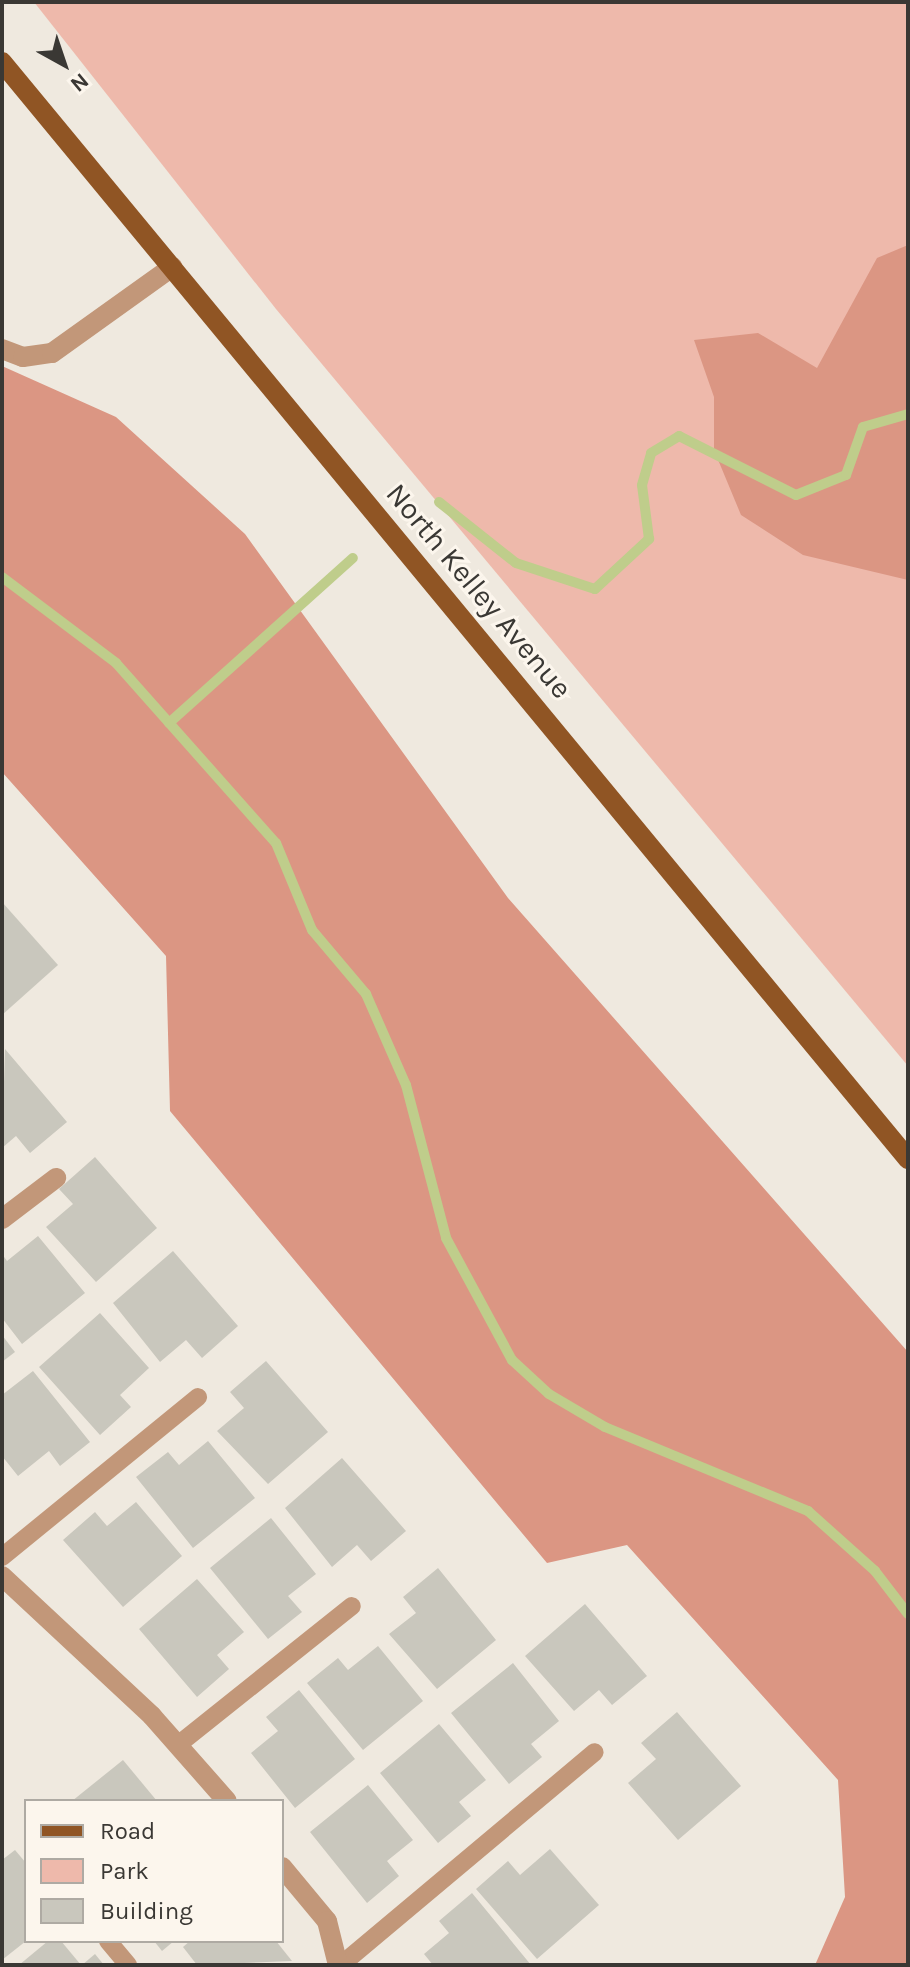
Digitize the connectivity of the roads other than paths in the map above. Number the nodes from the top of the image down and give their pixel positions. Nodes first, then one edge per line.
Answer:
1 (2, 62) edge
2 (172, 267) junction
3 (2, 349) edge
4 (908, 1159) edge
5 (56, 1178) dead end
6 (2, 1219) edge
7 (198, 1397) dead end
8 (2, 1557) edge
9 (2, 1576) edge
10 (352, 1606) dead end
11 (179, 1744) junction
12 (595, 1752) dead end
13 (225, 1799) edge
14 (284, 1869) edge
15 (110, 1943) edge
16 (128, 1965) edge
17 (339, 1965) edge

1 - 2 main road, North Kelley Avenue
2 - 3 street
2 - 4 main road, North Kelley Avenue
5 - 6 street
7 - 8 lane
9 - 11 street
10 - 11 lane
11 - 13 street
12 - 17 lane
14 - 17 street
15 - 16 lane

